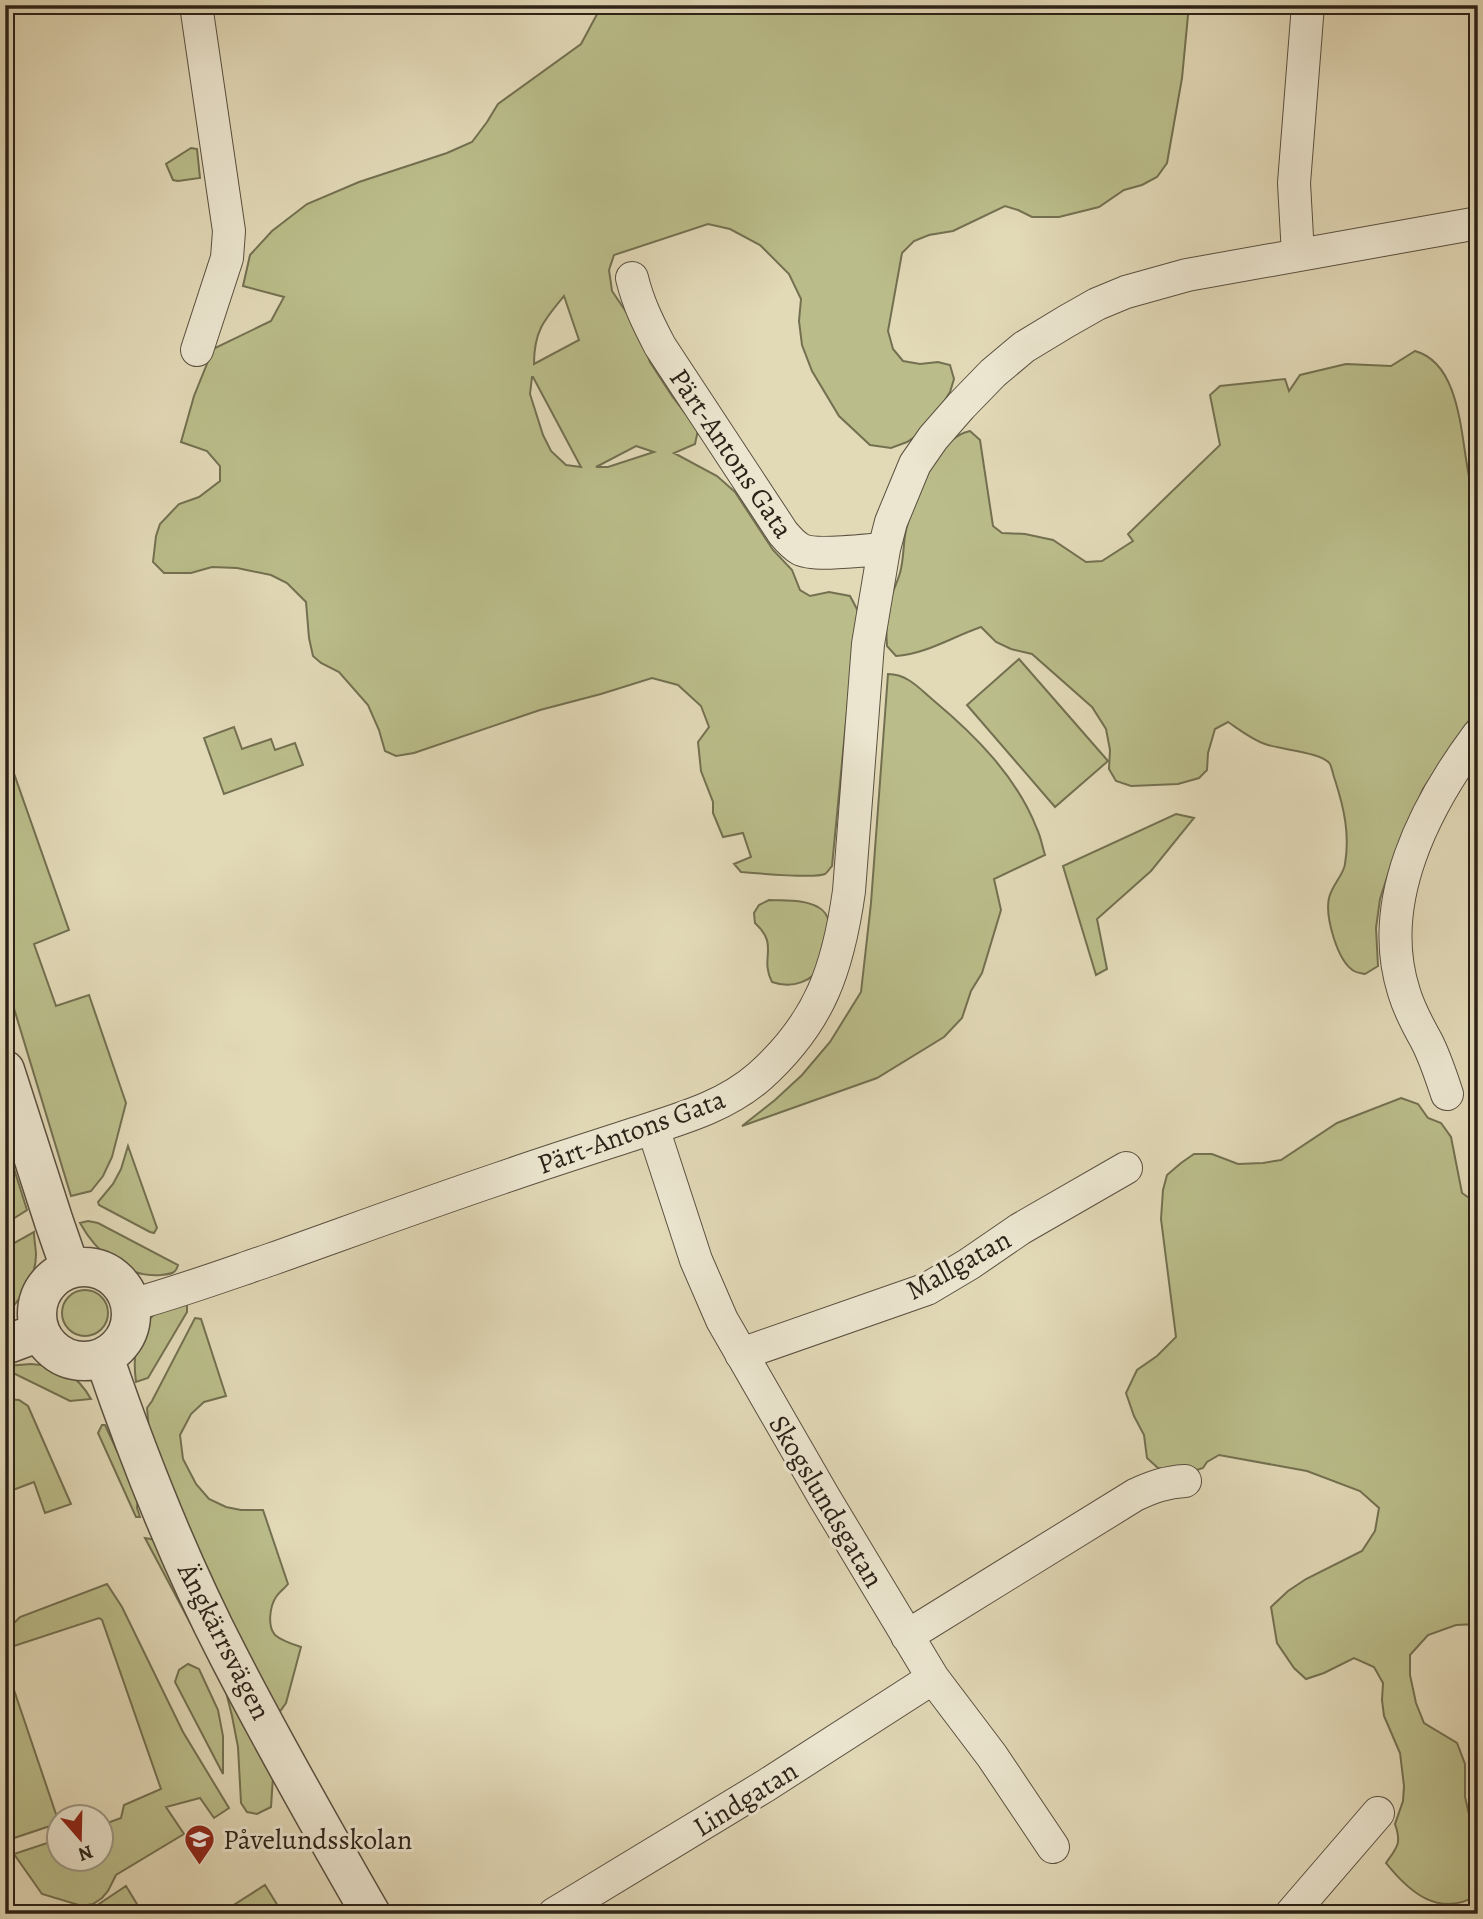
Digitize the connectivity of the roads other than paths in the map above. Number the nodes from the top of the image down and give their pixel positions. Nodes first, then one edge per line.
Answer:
1 (196, 5) edge
2 (1308, 5) edge
3 (1478, 223) edge
4 (1298, 255) junction
5 (632, 278) dead end
6 (197, 350) dead end
7 (884, 549) junction
8 (1478, 735) edge
9 (5, 1070) edge
10 (1447, 1094) dead end
11 (653, 1128) junction
12 (1126, 1168) dead end
13 (70, 1268) junction
14 (131, 1305) junction
15 (23, 1338) edge
16 (741, 1354) junction
17 (104, 1357) junction
18 (1185, 1482) dead end
19 (907, 1636) junction
20 (933, 1678) junction
21 (1378, 1813) dead end
22 (1053, 1847) dead end
23 (371, 1914) edge
24 (554, 1914) edge
25 (1291, 1914) edge

1 - 6 street
2 - 4 street
3 - 4 street, Pärt-Antons Gata
4 - 7 street, Pärt-Antons Gata
5 - 7 street, Pärt-Antons Gata
7 - 11 street, Pärt-Antons Gata
8 - 10 street
9 - 13 street
11 - 14 street, Pärt-Antons Gata
11 - 16 street, Skogslundsgatan
12 - 16 street, Mallgatan
13 - 14 street
13 - 15 street
14 - 17 street
15 - 17 street
16 - 19 street, Skogslundsgatan
17 - 23 street, Ängkärrsvägen
18 - 19 street
19 - 20 street, Skogslundsgatan
20 - 22 street, Skogslundsgatan
20 - 24 street, Lindgatan
21 - 25 street

